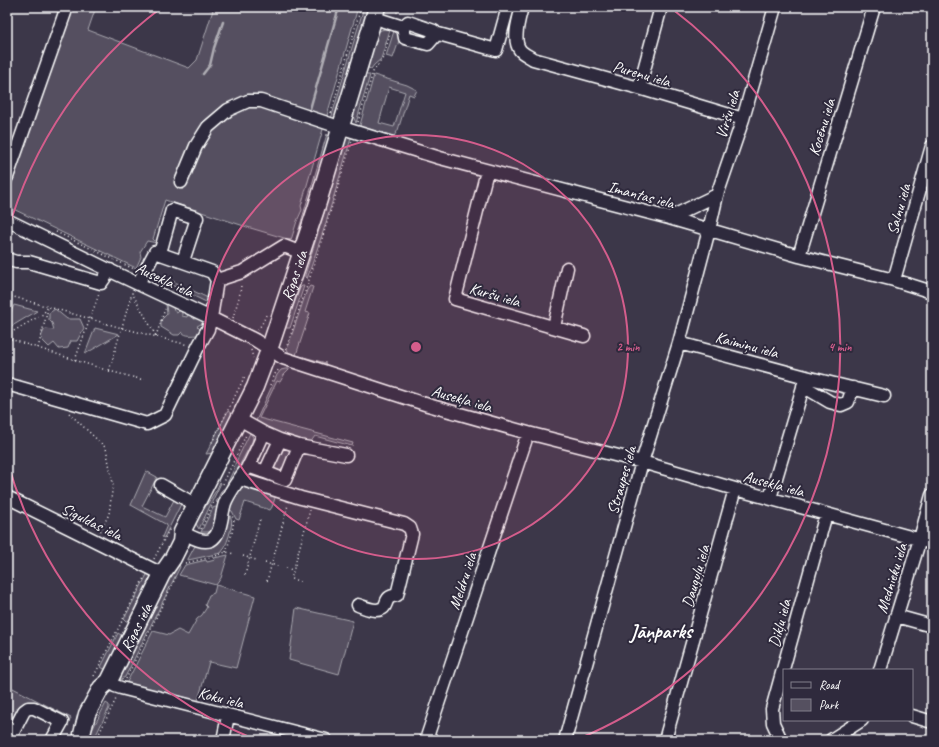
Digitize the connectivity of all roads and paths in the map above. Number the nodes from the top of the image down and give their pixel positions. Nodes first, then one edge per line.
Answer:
1 (66, 7) edge
2 (361, 7) edge
3 (508, 7) edge
4 (522, 7) edge
5 (661, 7) edge
6 (775, 7) edge
7 (874, 7) edge
8 (376, 12) edge
9 (391, 33) dead end
10 (639, 88) junction
11 (743, 119) junction
12 (358, 122) dead end
13 (341, 128) junction
14 (932, 146) edge
15 (487, 171) junction
16 (7, 177) edge
17 (181, 182) dead end
18 (717, 196) junction
19 (669, 218) junction
20 (7, 220) edge
21 (709, 230) junction
22 (69, 238) dead end
23 (160, 253) junction
24 (302, 253) junction
25 (799, 256) junction
26 (7, 259) edge
27 (183, 261) junction
28 (567, 268) dead end
29 (110, 270) junction
30 (135, 270) dead end
31 (242, 272) junction
32 (217, 280) junction
33 (894, 280) junction
34 (138, 284) junction
35 (100, 291) dead end
36 (932, 292) edge
37 (7, 295) edge
38 (48, 307) junction
39 (165, 309) dead end
40 (211, 318) junction
41 (233, 318) dead end
42 (89, 319) junction
43 (554, 327) junction
44 (122, 328) junction
45 (7, 335) edge
46 (156, 336) junction
47 (584, 336) dead end
48 (7, 338) edge
49 (679, 343) junction
50 (38, 348) junction
51 (198, 348) junction
52 (251, 350) dead end
53 (277, 351) junction
54 (75, 360) junction
55 (253, 360) dead end
56 (109, 371) junction
57 (247, 372) dead end
58 (144, 380) dead end
59 (805, 381) junction
60 (7, 384) edge
61 (853, 388) junction
62 (884, 396) dead end
63 (68, 412) dead end
64 (239, 419) junction
65 (248, 433) dead end
66 (264, 433) junction
67 (528, 433) junction
68 (280, 440) junction
69 (299, 446) junction
70 (210, 447) dead end
71 (346, 455) dead end
72 (642, 462) junction
73 (248, 466) junction
74 (265, 472) junction
75 (240, 478) junction
76 (161, 485) dead end
77 (220, 489) dead end
78 (735, 489) junction
79 (932, 495) edge
80 (216, 496) dead end
81 (7, 497) edge
82 (770, 498) junction
83 (312, 500) junction
84 (288, 503) dead end
85 (196, 505) junction
86 (826, 514) junction
87 (231, 515) dead end
88 (260, 519) dead end
89 (177, 528) junction
90 (200, 531) dead end
91 (920, 539) junction
92 (96, 541) junction
93 (932, 543) edge
94 (226, 552) junction
95 (234, 554) dead end
96 (243, 556) dead end
97 (154, 558) dead end
98 (250, 558) junction
99 (256, 560) dead end
100 (265, 562) dead end
101 (183, 564) dead end
102 (272, 564) junction
103 (278, 566) dead end
104 (286, 568) dead end
105 (293, 570) junction
106 (179, 572) dead end
107 (154, 573) junction
108 (245, 575) dead end
109 (267, 581) dead end
110 (300, 581) dead end
111 (358, 605) dead end
112 (896, 616) junction
113 (932, 626) edge
114 (783, 669) edge
115 (783, 669) edge
116 (880, 669) edge
117 (109, 680) junction
118 (119, 693) dead end
119 (228, 716) junction
120 (913, 716) edge
121 (860, 721) edge
122 (932, 722) edge
123 (86, 738) edge
124 (9, 740) edge
125 (52, 740) edge
126 (223, 740) edge
127 (326, 740) edge
128 (426, 740) edge
129 (565, 740) edge
130 (665, 740) edge
131 (781, 740) edge
132 (831, 740) edge

1 - 16 street
2 - 13 path
3 - 8 street
4 - 10 street, Pureņu iela
5 - 10 street
6 - 11 street, Viršu iela
7 - 25 street, Kocēnu iela
8 - 13 main road, Rīgas iela
9 - 12 path
10 - 11 street, Pureņu iela
11 - 18 street, Viršu iela
13 - 15 street, Imantas iela
13 - 17 street, Imantas iela
13 - 24 main road, Rīgas iela
13 - 53 path
14 - 33 street, Salnu iela
15 - 19 street, Imantas iela
15 - 43 street, Kuršu iela
18 - 19 street
18 - 21 street, Viršu iela
19 - 21 street, Imantas iela
20 - 29 street, Ausekļa iela
21 - 25 street, Imantas iela
21 - 49 street, Straupes iela
22 - 30 path
23 - 27 street
23 - 27 street
23 - 34 street
24 - 31 street
24 - 53 main road, Rīgas iela
25 - 33 street, Imantas iela
26 - 29 street
27 - 32 street
28 - 43 street
29 - 34 street, Ausekļa iela
31 - 32 street
31 - 41 path
32 - 40 street
33 - 36 street, Imantas iela
34 - 40 street, Ausekļa iela
35 - 42 path
37 - 38 path
38 - 42 path
38 - 45 path
38 - 50 path
39 - 46 path
40 - 51 street
40 - 53 street, Ausekļa iela
42 - 44 path
42 - 54 path
43 - 47 street, Kuršu iela
44 - 46 path
44 - 46 path
44 - 56 path
46 - 51 path
48 - 50 path
49 - 59 street, Kaimiņu iela
49 - 72 street, Straupes iela
50 - 54 path
51 - 60 street
52 - 55 path
53 - 64 main road, Rīgas iela
53 - 67 street, Ausekļa iela
54 - 56 path
56 - 58 path
57 - 70 path
59 - 61 street, Kaimiņu iela
59 - 61 street, Kaimiņu iela
59 - 82 street
61 - 62 street, Kaimiņu iela
63 - 92 path
64 - 66 street
64 - 85 main road, Rīgas iela
65 - 77 path
66 - 68 street
66 - 73 street
67 - 72 street, Ausekļa iela
67 - 128 street, Meldru iela
68 - 69 street
68 - 74 street
69 - 71 street
69 - 74 street
72 - 78 street, Ausekļa iela
72 - 129 street, Straupes iela
73 - 74 street
73 - 75 street
75 - 83 street
75 - 89 street
76 - 85 street
78 - 82 street, Ausekļa iela
78 - 130 street, Dauguļu iela
79 - 91 street, Mednieku iela
80 - 90 path
81 - 92 street, Siguldas iela
82 - 86 street, Ausekļa iela
83 - 105 path
83 - 111 street
84 - 102 path
85 - 89 main road, Rīgas iela
86 - 91 street, Ausekļa iela
86 - 114 street, Dikļu iela
87 - 94 path
88 - 98 path
89 - 97 path
89 - 107 main road, Rīgas iela
91 - 93 street, Ausekļa iela
91 - 112 street, Mednieku iela
92 - 107 street, Siguldas iela
94 - 95 path
94 - 101 path
96 - 98 path
98 - 99 path
98 - 108 path
100 - 102 path
102 - 103 path
102 - 109 path
104 - 105 path
105 - 110 path
106 - 117 path
107 - 117 main road, Rīgas iela
107 - 117 path
112 - 113 street
112 - 116 street, Mednieku iela
115 - 131 street, Dikļu iela
117 - 119 street, Koku iela
117 - 123 main road, Rīgas iela
118 - 123 path
119 - 126 street
119 - 127 street, Koku iela
120 - 122 street
121 - 132 street
124 - 125 street

